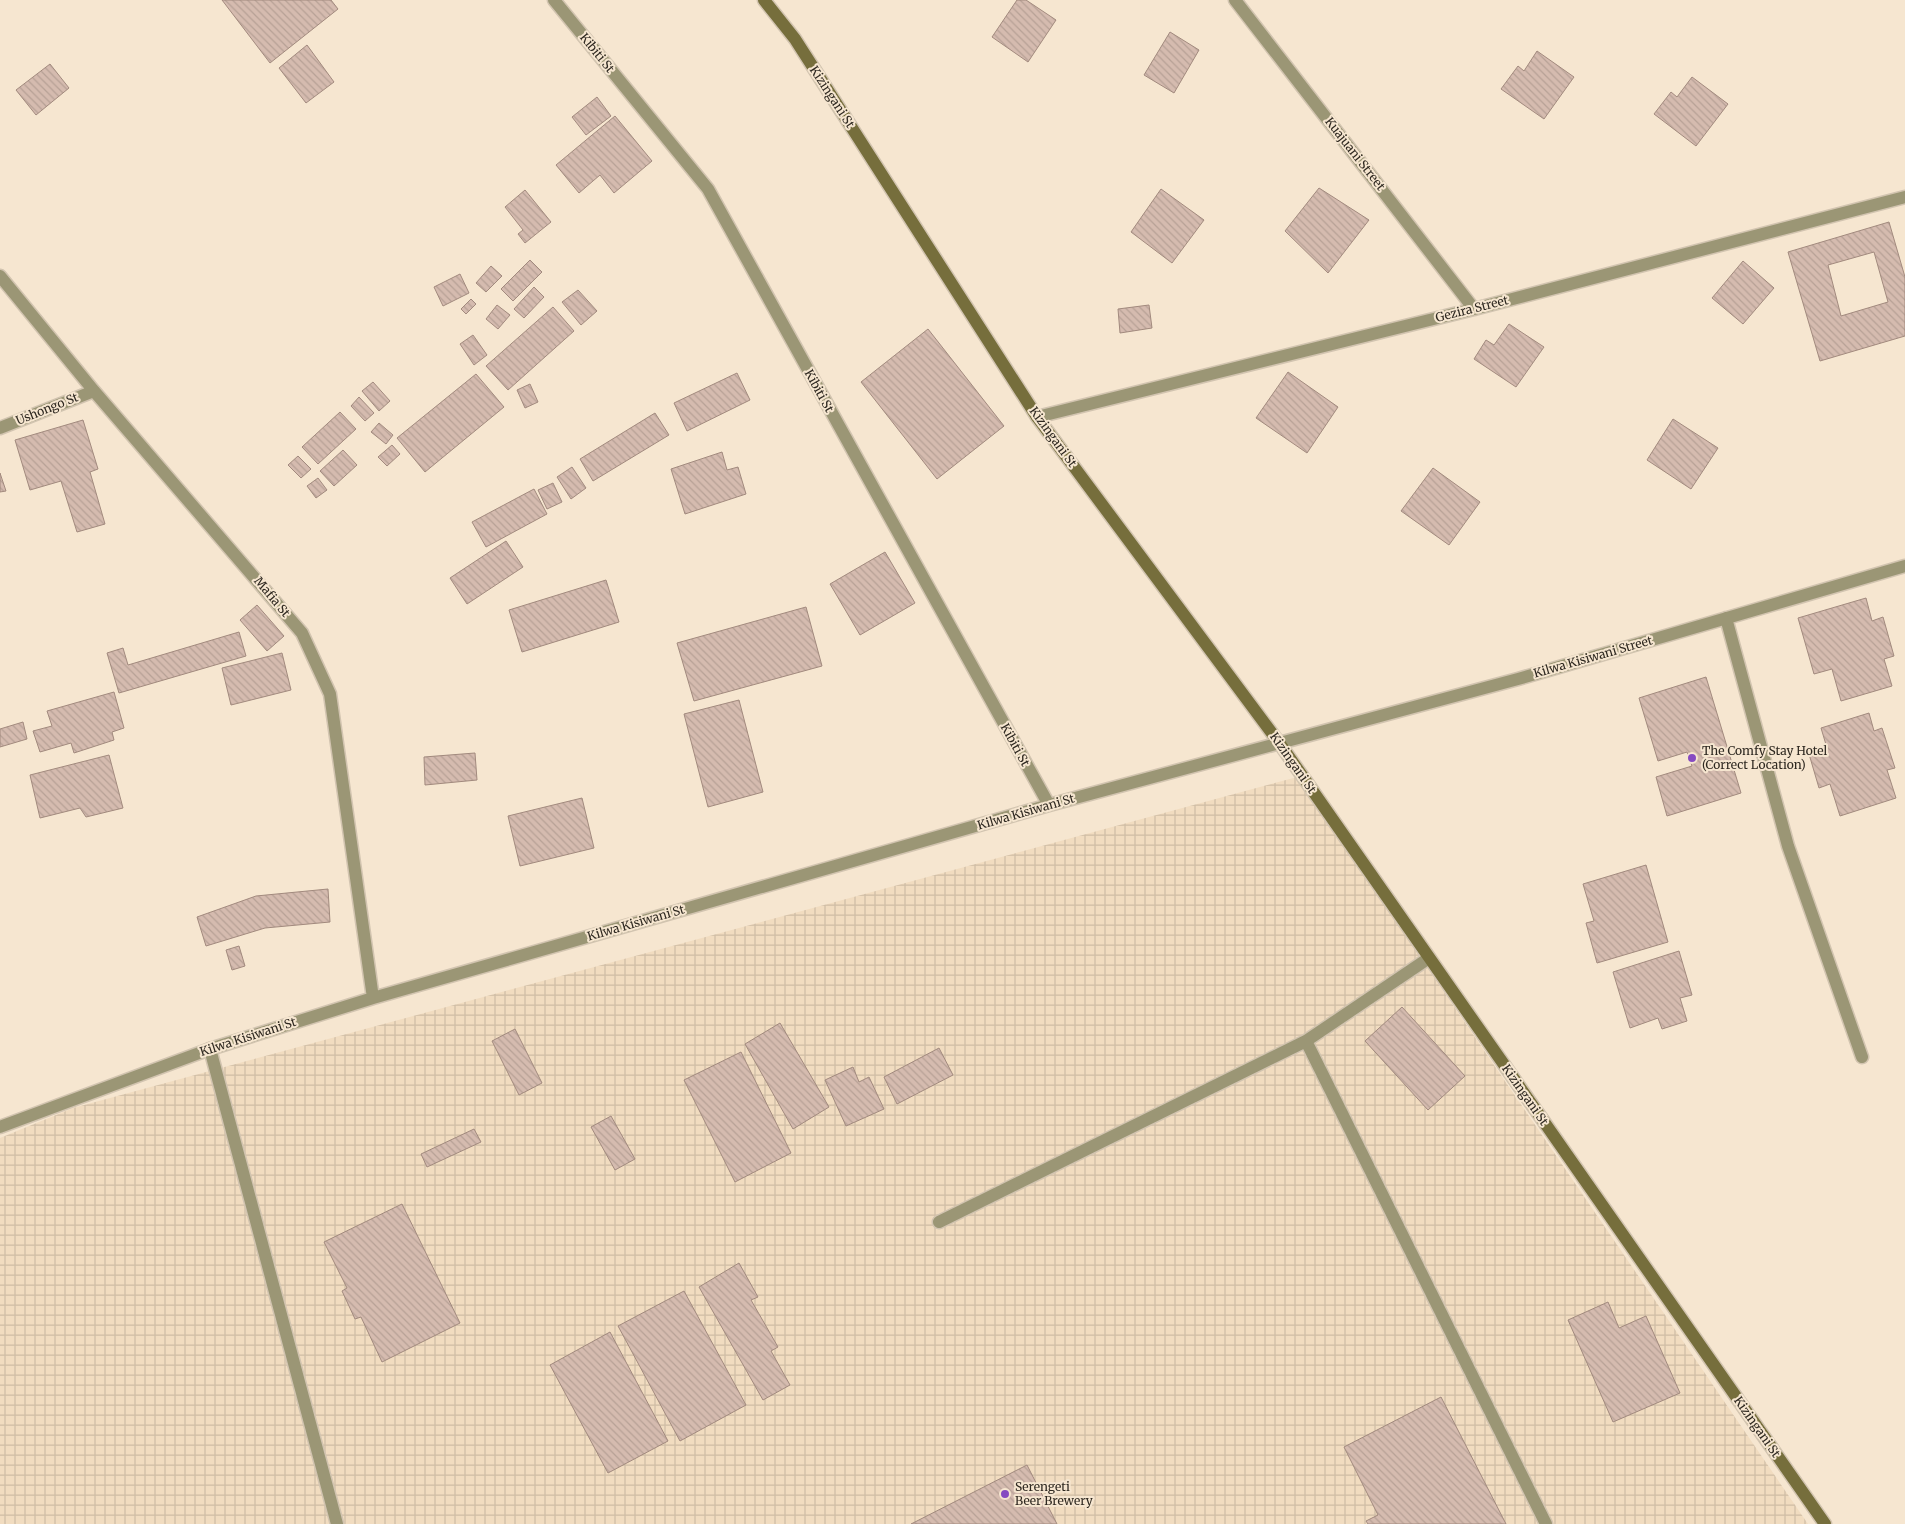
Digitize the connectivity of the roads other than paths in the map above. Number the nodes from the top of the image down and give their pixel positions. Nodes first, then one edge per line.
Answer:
1 (554, 0) edge
2 (764, 0) edge
3 (1235, 0) edge
4 (1905, 197) edge
5 (0, 276) edge
6 (1474, 308) junction
7 (94, 391) junction
8 (1037, 417) junction
9 (0, 428) edge
10 (1905, 566) edge
11 (1726, 618) junction
12 (1280, 744) junction
13 (1049, 805) junction
14 (1429, 958) junction
15 (373, 998) junction
16 (1306, 1041) junction
17 (210, 1049) junction
18 (1862, 1058) dead end
19 (0, 1127) edge
20 (939, 1222) dead end
21 (337, 1524) edge
22 (1546, 1524) edge
23 (1825, 1524) edge

1 - 13 street, Kibiti St
2 - 8 street, Kizingani St
3 - 6 street, Kuajuani Street
4 - 6 street, Gezira Street
5 - 7 street, Mafia St
6 - 8 street, Gezira Street
7 - 9 street, Ushongo St
7 - 15 street, Mafia St
8 - 12 street, Kizingani St
10 - 11 street, Kilwa Kisiwani Street
11 - 12 street, Kilwa Kisiwani Street
11 - 18 street
12 - 13 street, Kilwa Kisiwani St
12 - 14 street, Kizingani St
13 - 15 street, Kilwa Kisiwani St
14 - 16 street
14 - 23 street, Kizingani St
15 - 17 street, Kilwa Kisiwani St
16 - 20 street
16 - 22 street
17 - 19 street, Kilwa Kisiwani St
17 - 21 street

